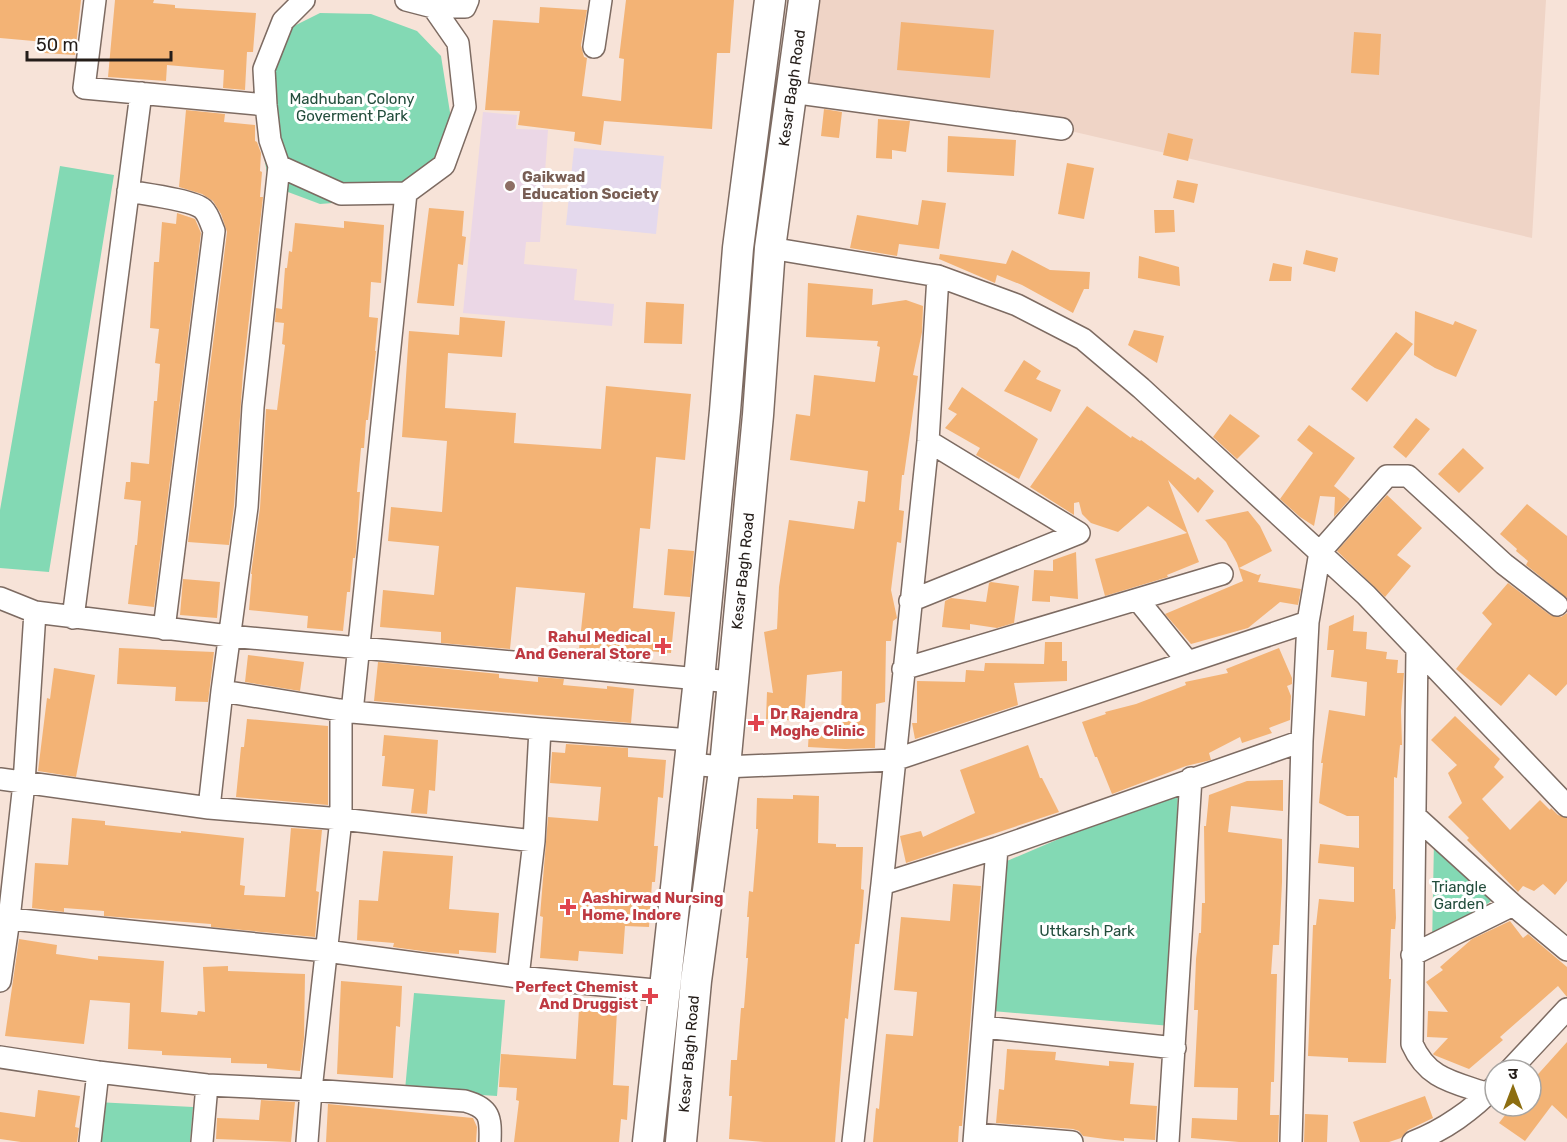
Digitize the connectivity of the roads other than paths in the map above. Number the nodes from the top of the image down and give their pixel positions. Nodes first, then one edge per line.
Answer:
1 (95, 0) edge
2 (304, 0) edge
3 (405, 0) edge
4 (468, 0) edge
5 (601, 0) edge
6 (770, 0) edge
7 (804, 0) edge
8 (433, 7) junction
9 (594, 47) dead end
10 (791, 92) junction
11 (141, 93) junction
12 (266, 105) junction
13 (1062, 129) dead end
14 (279, 166) junction
15 (128, 191) junction
16 (406, 193) junction
17 (770, 248) junction
18 (938, 276) junction
19 (927, 441) junction
20 (1320, 552) junction
21 (1222, 574) dead end
22 (0, 598) edge
23 (1138, 600) junction
24 (910, 601) junction
25 (1557, 605) dead end
26 (35, 612) junction
27 (73, 618) junction
28 (1308, 622) junction
29 (164, 629) junction
30 (229, 636) junction
31 (358, 650) junction
32 (1417, 650) junction
33 (1188, 662) junction
34 (903, 669) junction
35 (699, 679) junction
36 (732, 682) junction
37 (222, 691) junction
38 (347, 711) junction
39 (540, 729) junction
40 (1302, 741) junction
41 (690, 752) junction
42 (894, 760) junction
43 (724, 767) junction
44 (1191, 778) junction
45 (0, 779) edge
46 (24, 783) junction
47 (1567, 806) edge
48 (209, 808) junction
49 (1416, 817) junction
50 (340, 819) junction
51 (534, 841) junction
52 (997, 848) junction
53 (882, 884) junction
54 (1513, 905) junction
55 (5, 918) edge
56 (1567, 950) edge
57 (326, 951) junction
58 (1412, 956) junction
59 (518, 977) junction
60 (0, 981) edge
61 (665, 991) junction
62 (1567, 1008) edge
63 (984, 1027) junction
64 (1175, 1048) junction
65 (0, 1057) edge
66 (1521, 1058) edge
67 (98, 1072) junction
68 (207, 1085) junction
69 (1483, 1088) edge
70 (311, 1089) junction
71 (1483, 1098) edge
72 (975, 1138) edge
73 (90, 1142) edge
74 (202, 1142) edge
75 (308, 1142) edge
76 (490, 1142) edge
77 (648, 1142) edge
78 (681, 1142) edge
79 (853, 1142) edge
80 (1072, 1142) edge
81 (1168, 1142) edge
82 (1291, 1142) edge
83 (1413, 1142) edge

1 - 11 street
2 - 12 street
3 - 8 street
4 - 8 street
5 - 9 street
6 - 35 main road, Kesar Bagh Road
7 - 10 main road, Kesar Bagh Road
8 - 16 street
10 - 13 street
10 - 17 main road, Kesar Bagh Road
11 - 12 street
11 - 15 street
12 - 14 street
14 - 16 street
14 - 30 street
15 - 27 street
15 - 29 street
16 - 31 street
17 - 18 street
17 - 36 main road, Kesar Bagh Road
18 - 19 street
18 - 20 street
19 - 24 street
19 - 24 street
20 - 25 street
20 - 28 street
20 - 32 street
21 - 23 street
22 - 26 street
23 - 33 street
23 - 34 street
24 - 34 street
26 - 27 street
26 - 46 street
27 - 29 street
28 - 33 street
28 - 40 street
29 - 30 street
30 - 31 street
30 - 37 street
31 - 35 street
31 - 38 street
32 - 47 street
32 - 49 street
33 - 42 street
34 - 42 street
35 - 36 street
35 - 41 main road, Kesar Bagh Road
36 - 43 main road, Kesar Bagh Road
37 - 38 street
37 - 48 street
38 - 39 street
38 - 50 street
39 - 41 street
39 - 51 street
40 - 44 street
40 - 82 street
41 - 43 street
41 - 61 main road, Kesar Bagh Road
42 - 43 street
42 - 53 street
43 - 78 main road, Kesar Bagh Road
44 - 52 street
44 - 64 street
45 - 46 street
46 - 48 street
46 - 55 street
48 - 50 street
49 - 54 street
49 - 58 street
50 - 51 street
50 - 57 street
51 - 59 street
52 - 53 street
52 - 63 street
53 - 79 street
54 - 56 street
54 - 58 street
55 - 57 street
55 - 60 street
57 - 59 street
57 - 70 street
58 - 69 street
59 - 61 street
61 - 77 main road, Kesar Bagh Road
62 - 66 street
63 - 64 street
63 - 72 street
64 - 81 street
65 - 67 street
67 - 68 street
67 - 73 street
68 - 70 street
68 - 74 street
70 - 75 street
70 - 76 street
71 - 83 street
72 - 80 street

